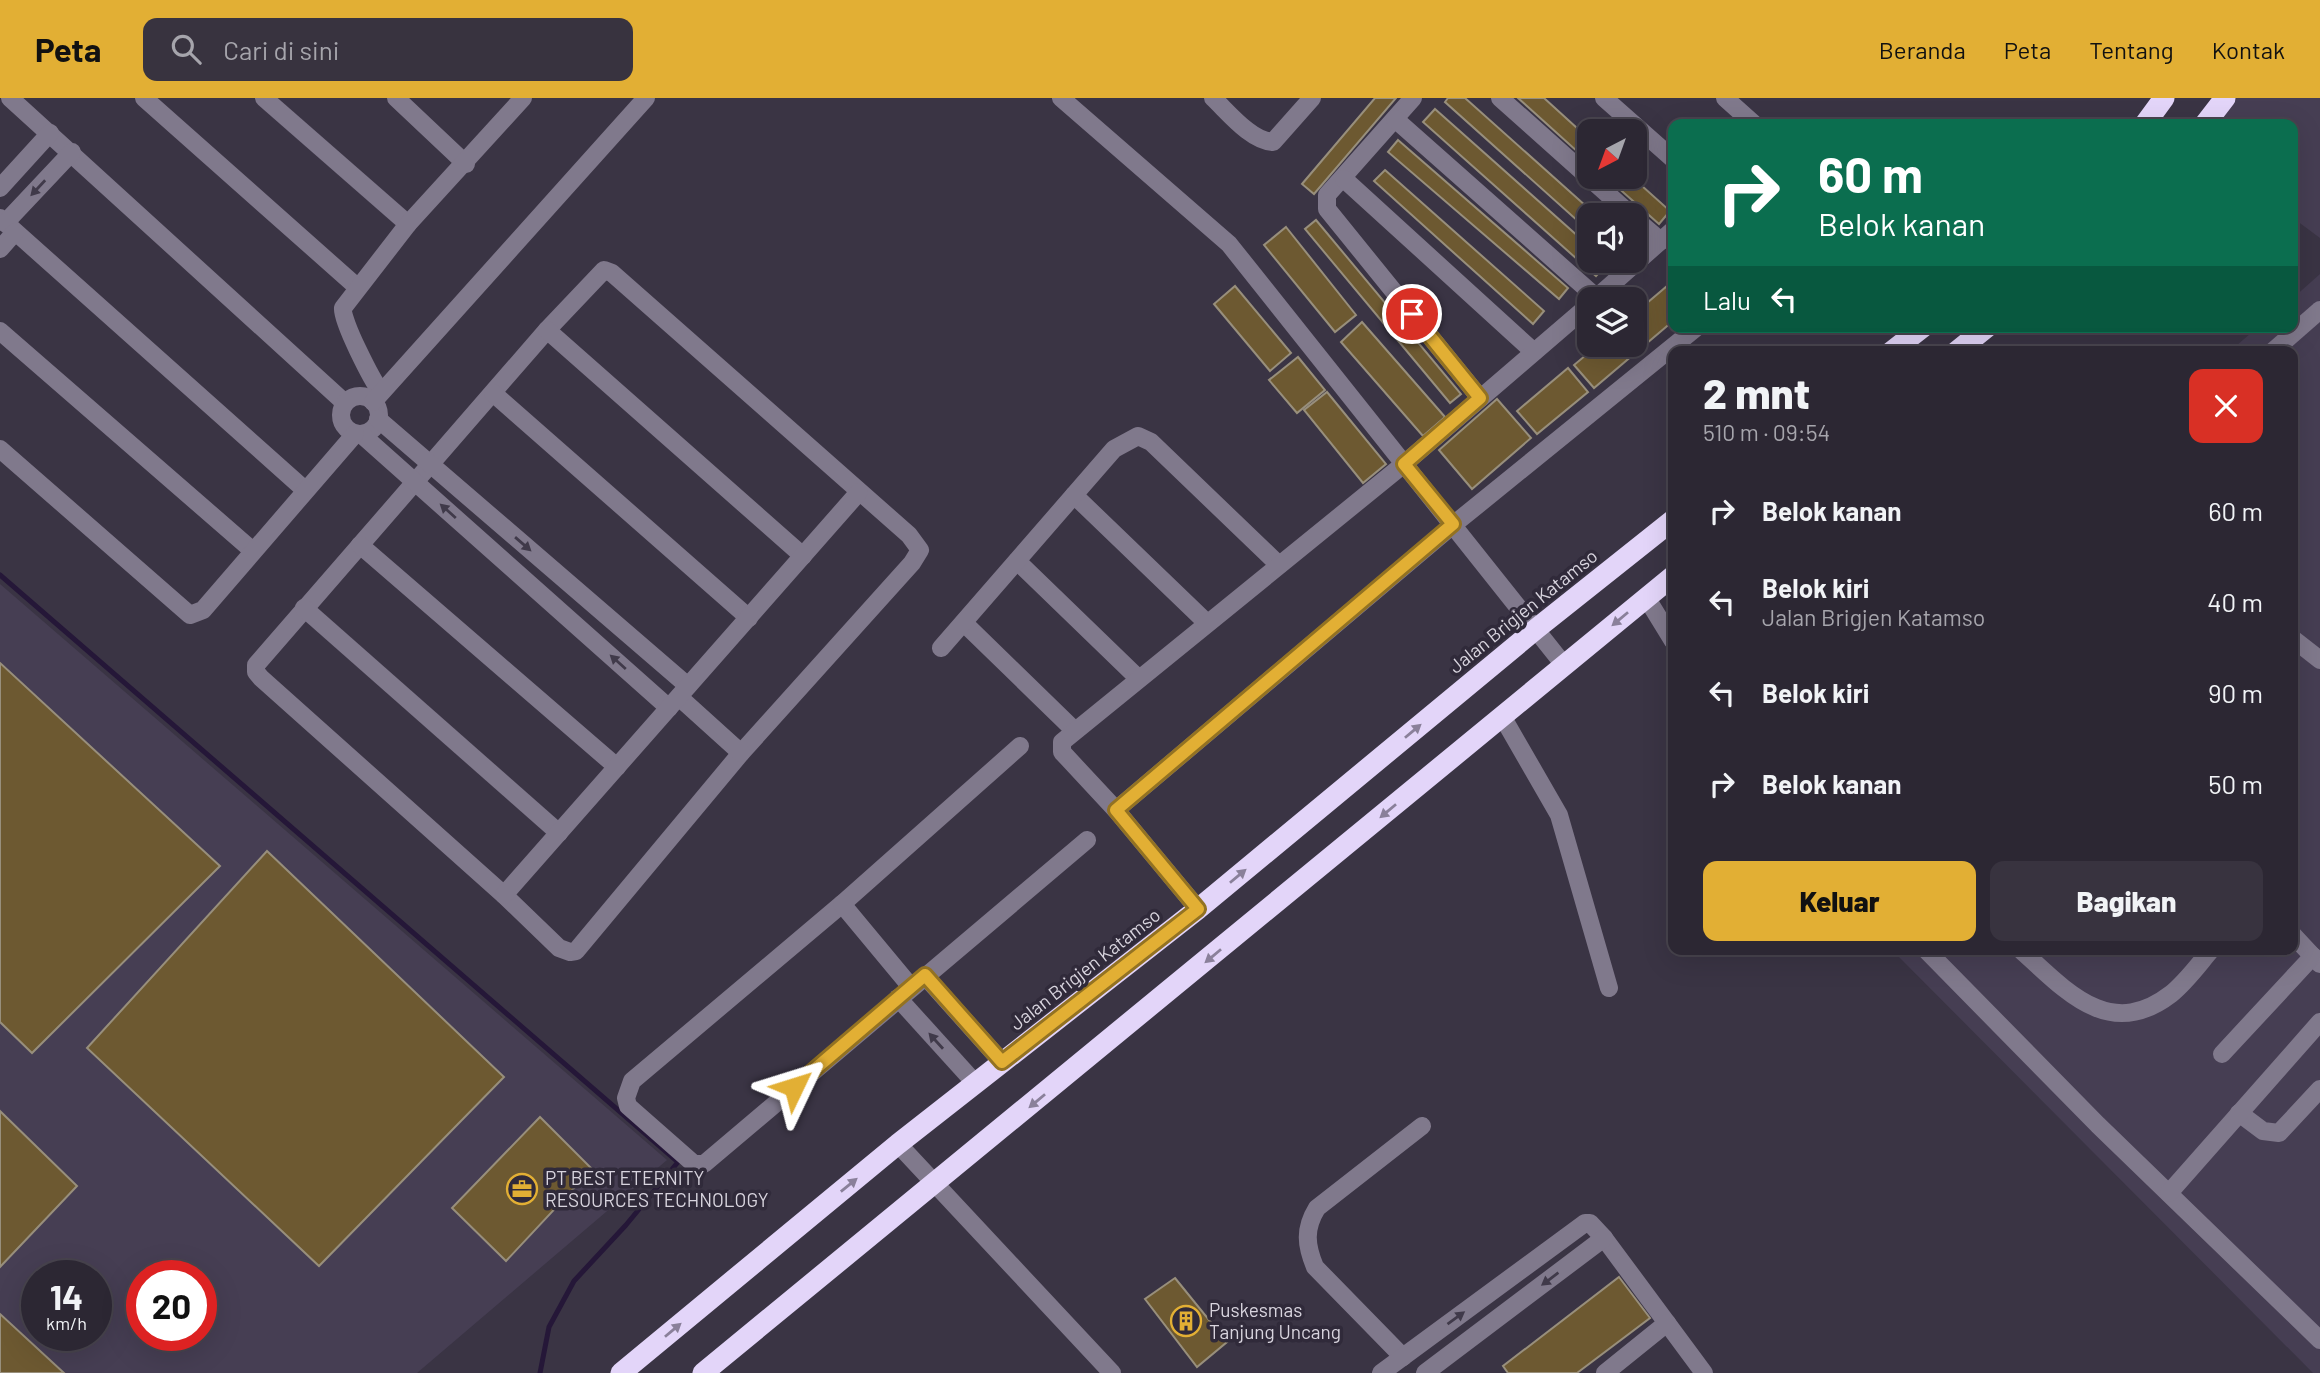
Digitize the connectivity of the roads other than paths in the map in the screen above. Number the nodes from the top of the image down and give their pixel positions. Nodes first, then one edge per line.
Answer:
1 (10, 98) edge
2 (264, 98) edge
3 (523, 98) edge
4 (646, 98) edge
5 (1061, 98) edge
6 (1213, 98) edge
7 (1312, 98) edge
8 (1413, 98) edge
9 (1500, 98) edge
10 (1604, 98) edge
11 (1725, 98) edge
12 (2164, 98) edge
13 (2225, 98) edge
14 (146, 99) edge
15 (405, 101) edge
16 (1395, 119) junction
17 (1748, 119) edge
18 (2152, 119) edge
19 (2209, 119) edge
20 (50, 133) junction
21 (72, 152) junction
22 (1668, 155) edge
23 (466, 164) junction
24 (1344, 179) junction
25 (0, 188) edge
26 (1617, 203) edge
27 (7, 224) edge
28 (408, 224) junction
29 (1647, 224) edge
30 (1667, 235) edge
31 (0, 249) edge
32 (357, 287) junction
33 (1579, 287) edge
34 (1609, 287) edge
35 (2320, 310) edge
36 (1577, 315) edge
37 (2298, 329) edge
38 (547, 330) junction
39 (0, 331) edge
40 (1690, 333) edge
41 (1917, 333) edge
42 (1980, 333) edge
43 (2294, 333) edge
44 (1673, 346) edge
45 (1903, 346) edge
46 (1963, 346) edge
47 (2279, 346) edge
48 (1668, 350) edge
49 (1534, 352) junction
50 (493, 393) junction
51 (1480, 398) junction
52 (345, 403) junction
53 (378, 404) junction
54 (358, 434) junction
55 (0, 449) edge
56 (1404, 464) junction
57 (431, 465) junction
58 (415, 482) junction
59 (305, 489) junction
60 (859, 492) junction
61 (1074, 495) junction
62 (1453, 524) junction
63 (1668, 524) edge
64 (360, 545) junction
65 (253, 551) junction
66 (803, 556) junction
67 (1017, 561) junction
68 (1279, 565) junction
69 (1668, 580) edge
70 (1646, 597) junction
71 (304, 608) junction
72 (749, 618) junction
73 (964, 622) junction
74 (1207, 623) junction
75 (1536, 629) junction
76 (1668, 633) edge
77 (2298, 643) edge
78 (942, 648) dead end
79 (2320, 660) edge
80 (1564, 665) junction
81 (1139, 678) junction
82 (679, 697) junction
83 (1502, 716) junction
84 (1074, 730) junction
85 (1020, 746) dead end
86 (741, 753) junction
87 (617, 767) junction
88 (1116, 810) junction
89 (559, 833) junction
90 (1087, 840) dead end
91 (504, 895) junction
92 (842, 904) junction
93 (1198, 909) junction
94 (2298, 940) edge
95 (1931, 955) edge
96 (2026, 955) edge
97 (2206, 955) edge
98 (2317, 960) edge
99 (911, 987) junction
100 (1609, 988) dead end
101 (2320, 1022) edge
102 (2222, 1054) dead end
103 (1002, 1062) junction
104 (975, 1083) junction
105 (2320, 1089) edge
106 (2239, 1114) junction
107 (1422, 1126) dead end
108 (898, 1144) junction
109 (935, 1185) junction
110 (2169, 1193) junction
111 (1604, 1238) junction
112 (1667, 1323) junction
113 (1428, 1338) junction
114 (2320, 1340) edge
115 (1403, 1357) junction
116 (1447, 1366) edge
117 (621, 1373) edge
118 (703, 1373) edge
119 (1112, 1373) edge
120 (1381, 1373) edge
121 (1425, 1373) edge
122 (1605, 1373) edge
123 (1704, 1373) edge

1 - 20 lane
2 - 28 lane
3 - 23 lane
4 - 53 lane
5 - 56 lane
6 - 7 lane
8 - 16 lane
9 - 26 lane
10 - 22 lane
11 - 17 lane
12 - 18 highway
13 - 19 highway
14 - 32 lane
15 - 23 lane
16 - 24 lane
16 - 33 lane
20 - 21 lane
20 - 25 lane
21 -> 27 lane
21 - 52 lane
23 - 28 lane
24 - 49 lane
24 - 51 lane
27 - 31 lane
27 - 59 lane
28 - 32 lane
29 - 30 lane
30 - 34 lane
32 - 53 lane
35 - 37 lane
36 - 49 lane
38 - 50 lane
38 - 60 lane
38 - 66 lane
39 - 65 lane
40 - 44 lane
41 - 45 highway
42 - 46 highway
43 - 47 lane
48 - 62 lane
49 - 51 lane
50 - 57 lane
50 - 72 lane
51 - 56 lane
52 - 53 lane
52 - 54 lane
53 - 54 lane
53 - 57 lane
54 - 58 lane
54 - 59 lane
55 - 65 lane
56 - 62 lane
56 - 68 lane
57 - 58 lane
57 -> 82 lane
58 - 64 lane
82 -> 58 lane
59 - 65 lane
60 - 66 lane
60 - 86 lane
61 - 67 lane
61 - 68 lane
61 - 74 lane
62 - 75 lane
62 - 88 lane
63 - 75 highway, Jalan Brigjen Katamso
64 - 71 lane
64 - 87 lane
66 - 72 lane
67 - 73 lane
67 - 81 lane
68 - 74 lane
69 - 70 highway
70 - 76 lane
70 -> 80 highway
71 - 89 lane
71 - 91 lane
72 - 82 lane
73 - 78 lane
73 - 84 lane
74 - 81 lane
75 - 80 lane
93 -> 75 highway, Jalan Brigjen Katamso
77 - 79 lane
80 - 83 highway
81 - 84 lane
82 - 86 lane
82 - 87 lane
83 - 100 lane
83 -> 109 highway
84 - 88 lane
85 - 92 lane
86 - 91 lane
87 - 89 lane
88 - 93 lane
89 - 91 lane
90 - 99 lane
92 - 99 lane
92 - 99 lane
93 - 103 highway, Jalan Brigjen Katamso
94 - 98 lane
95 - 110 lane
96 - 97 lane
98 - 102 lane
99 - 103 lane
104 -> 99 lane
101 - 106 lane
103 - 104 highway, Jalan Brigjen Katamso
104 - 108 highway, Jalan Brigjen Katamso
105 - 106 lane
106 - 110 lane
107 - 115 lane
108 - 109 lane
117 -> 108 highway, Jalan Brigjen Katamso
109 - 118 highway
109 - 119 lane
110 - 114 lane
111 - 112 lane
113 -> 111 lane
111 -> 116 lane
112 - 122 lane
112 - 123 lane
113 - 115 lane
113 - 116 lane
115 - 120 lane
116 - 121 lane

